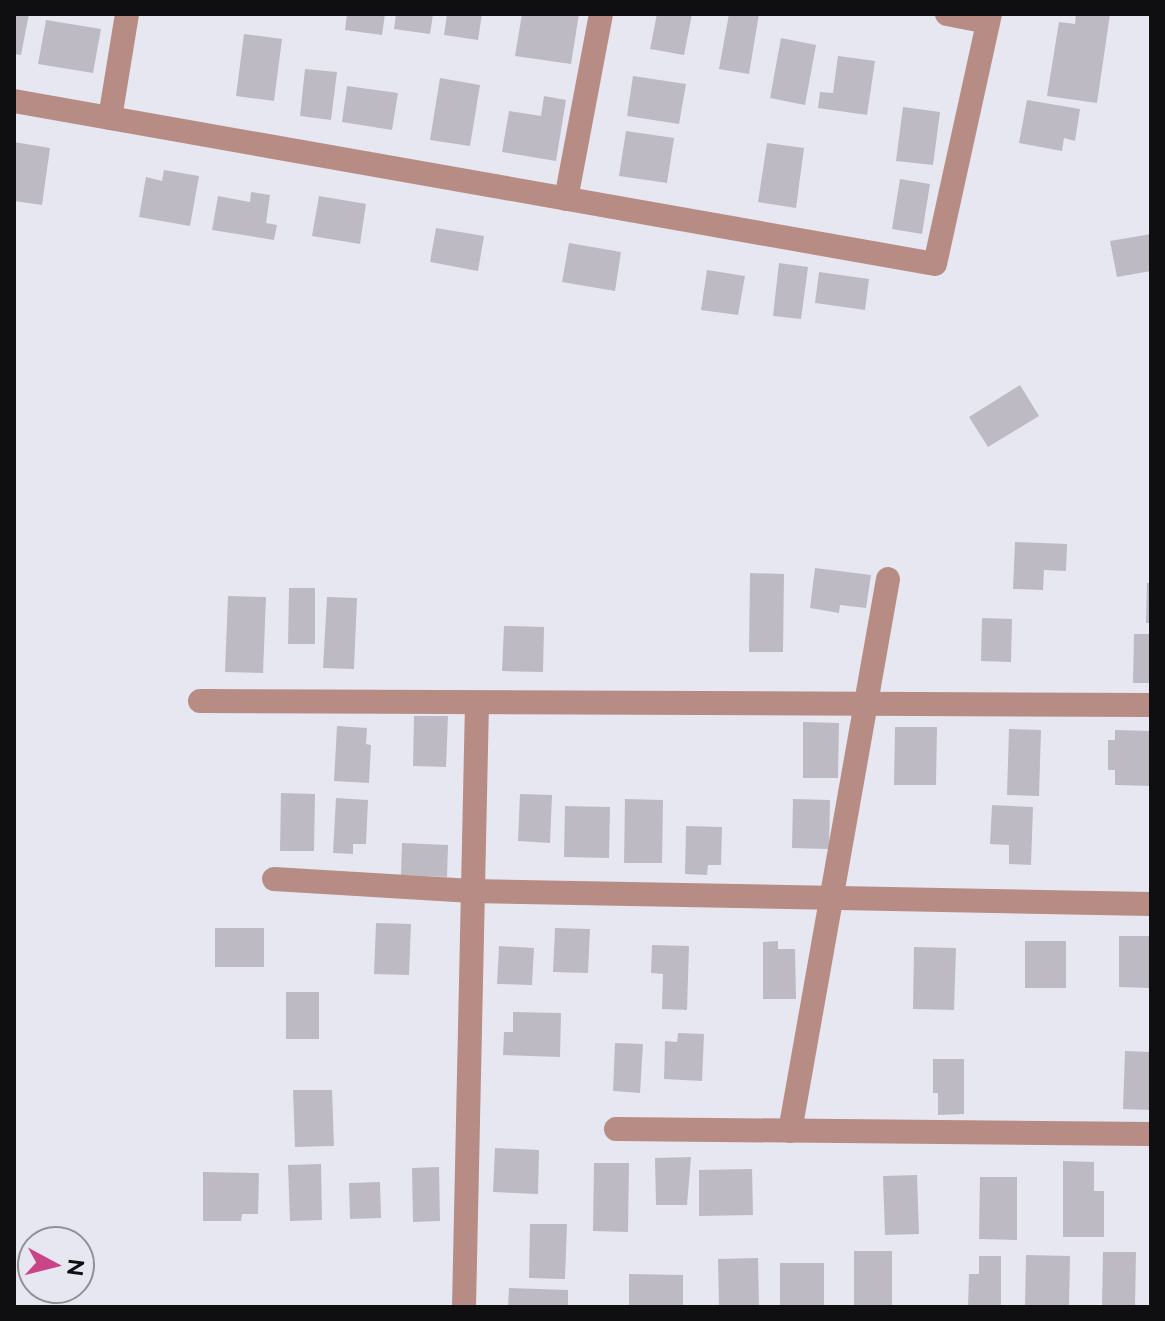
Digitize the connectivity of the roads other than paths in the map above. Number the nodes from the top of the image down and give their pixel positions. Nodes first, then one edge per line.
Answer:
1 (127, 14) edge
2 (601, 14) edge
3 (947, 14) edge
4 (989, 18) edge
5 (14, 101) edge
6 (110, 118) junction
7 (566, 199) junction
8 (888, 579) dead end
9 (200, 701) dead end
10 (477, 703) junction
11 (867, 705) junction
12 (1151, 705) edge
13 (274, 879) dead end
14 (472, 891) junction
15 (834, 898) junction
16 (1151, 904) edge
17 (616, 1129) dead end
18 (790, 1131) junction
19 (1151, 1134) edge
20 (464, 1307) edge

1 - 6 street
2 - 7 street
3 - 4 street
4 - 7 street
5 - 6 street
6 - 7 street
8 - 11 street
9 - 10 street
10 - 11 street
10 - 14 street
11 - 12 street
11 - 15 street
13 - 14 street
14 - 15 street
14 - 20 street
15 - 16 street
15 - 18 street
17 - 18 street
18 - 19 street

